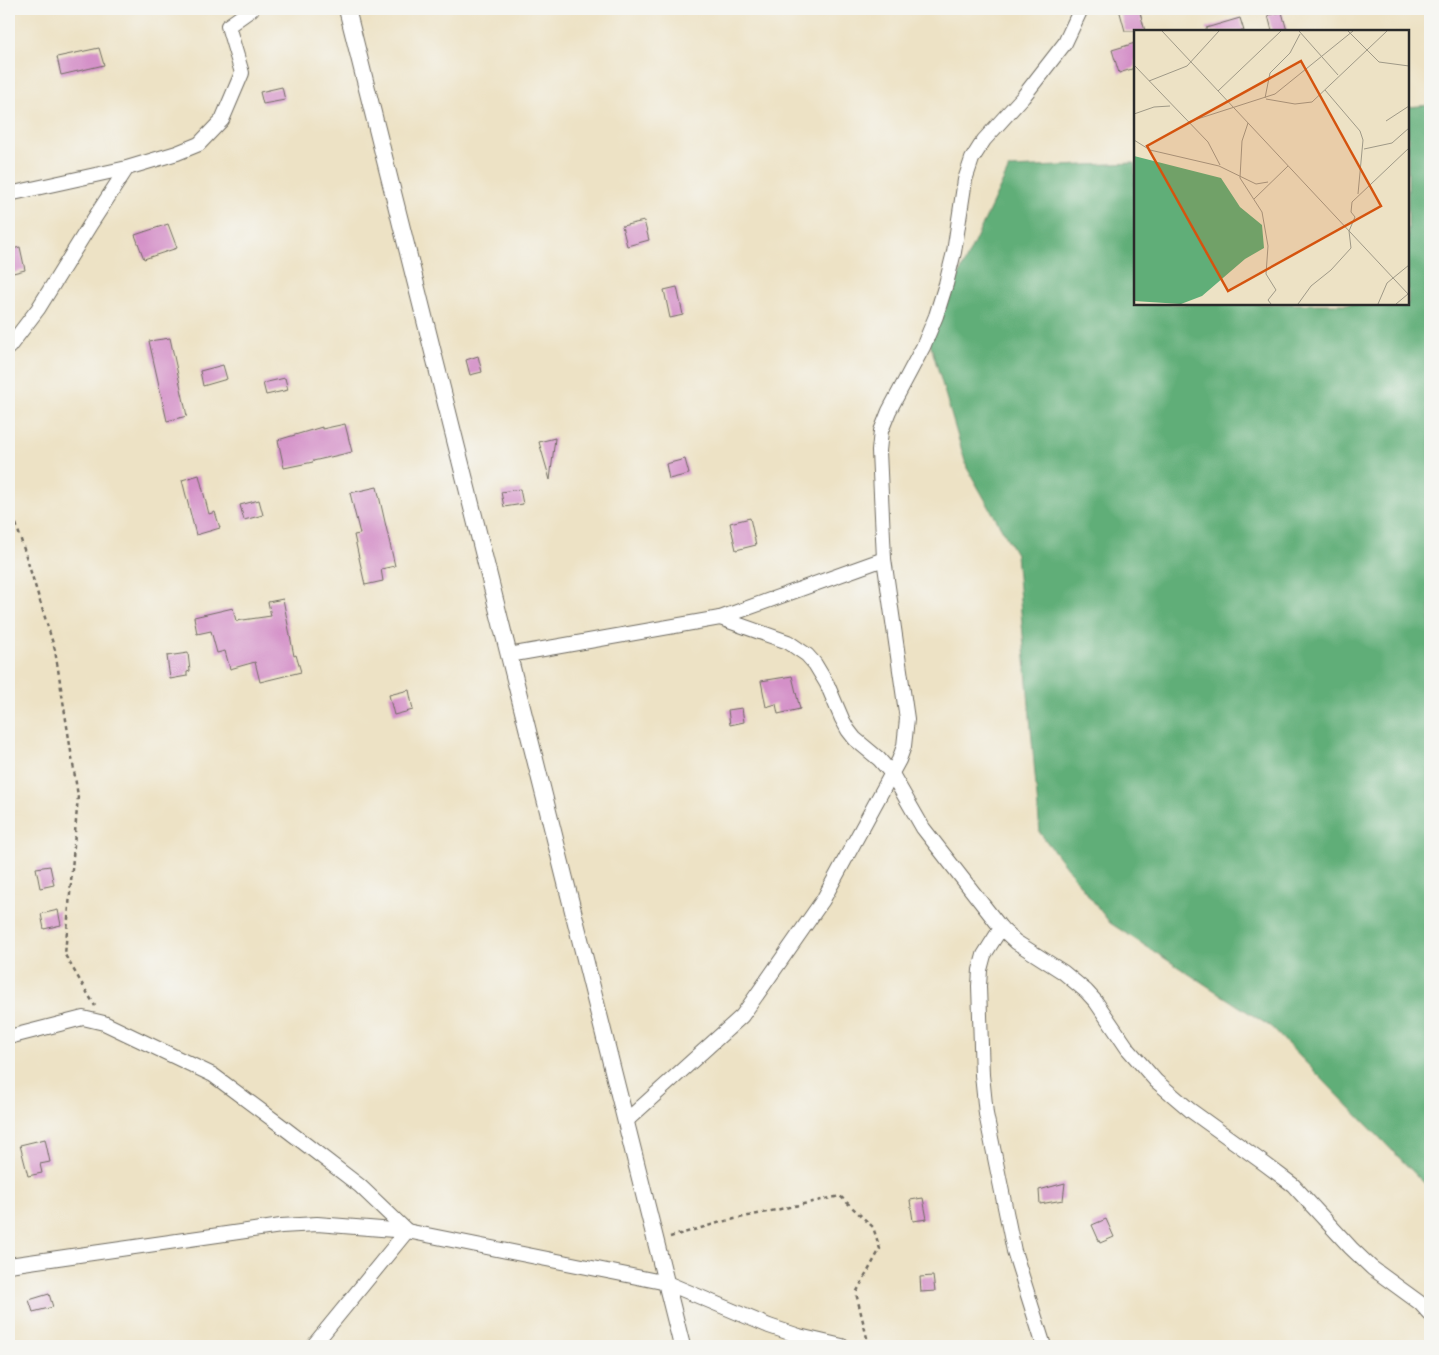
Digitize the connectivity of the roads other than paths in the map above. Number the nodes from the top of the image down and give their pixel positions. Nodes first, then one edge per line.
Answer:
1 (252, 9) edge
2 (347, 9) edge
3 (1082, 9) edge
4 (127, 168) junction
5 (9, 194) edge
6 (9, 347) edge
7 (884, 559) junction
8 (720, 618) junction
9 (509, 654) junction
10 (892, 774) junction
11 (1001, 928) junction
12 (9, 1037) edge
13 (626, 1121) junction
14 (407, 1231) junction
15 (9, 1265) edge
16 (667, 1283) junction
17 (1430, 1314) edge
18 (313, 1346) edge
19 (682, 1346) edge
20 (842, 1346) edge
21 (1044, 1346) edge

1 - 4 street
2 - 9 street
3 - 7 street
4 - 5 street
4 - 6 street
7 - 8 street
7 - 10 street
8 - 9 street
8 - 10 street
9 - 13 street
10 - 11 street
10 - 13 street
11 - 17 street
11 - 21 street
12 - 14 street
13 - 16 street
14 - 15 street
14 - 16 street
14 - 18 street
16 - 19 street
16 - 20 street

